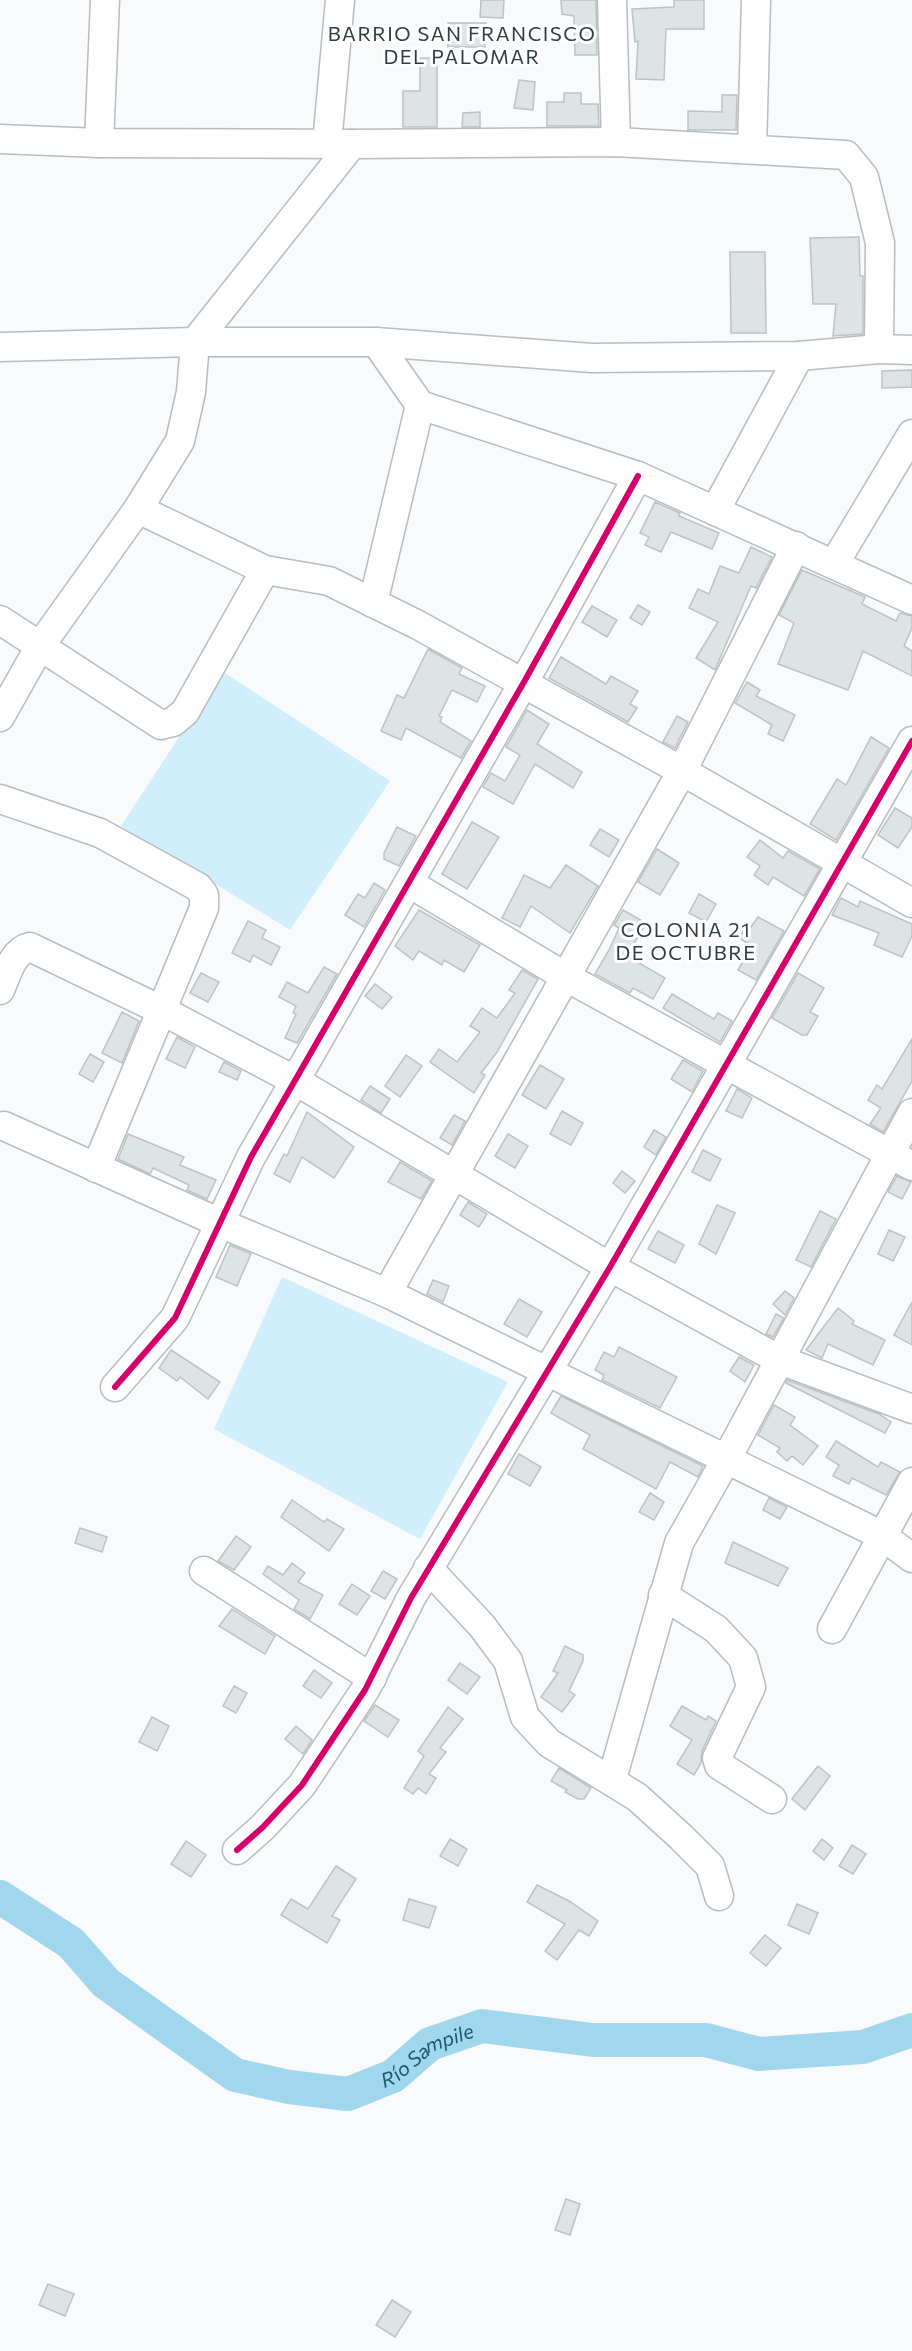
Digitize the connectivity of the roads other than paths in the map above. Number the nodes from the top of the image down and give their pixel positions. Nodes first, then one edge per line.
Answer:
1 (105, 0) edge
2 (340, 0) edge
3 (612, 0) edge
4 (756, 0) edge
5 (0, 139) edge
6 (616, 142) junction
7 (99, 143) junction
8 (340, 144) junction
9 (752, 149) junction
10 (195, 342) junction
11 (376, 342) junction
12 (0, 347) edge
13 (879, 349) junction
14 (912, 350) edge
15 (799, 356) junction
16 (420, 405) junction
17 (912, 434) edge
18 (638, 476) junction
19 (138, 509) junction
20 (715, 511) junction
21 (796, 546) junction
22 (834, 564) junction
23 (265, 570) junction
24 (912, 600) edge
25 (373, 603) junction
26 (0, 620) edge
27 (40, 646) junction
28 (524, 682) junction
29 (0, 717) edge
30 (912, 741) edge
31 (682, 771) junction
32 (0, 799) edge
33 (842, 863) junction
34 (409, 883) junction
35 (912, 903) edge
36 (566, 977) junction
37 (0, 990) edge
38 (161, 1010) junction
39 (727, 1066) junction
40 (294, 1080) junction
41 (912, 1113) edge
42 (4, 1126) dead end
43 (901, 1160) edge
44 (96, 1168) junction
45 (455, 1175) junction
46 (220, 1222) junction
47 (610, 1267) junction
48 (387, 1293) junction
49 (780, 1360) junction
50 (547, 1370) junction
51 (115, 1387) dead end
52 (912, 1409) edge
53 (727, 1458) junction
54 (912, 1482) edge
55 (881, 1535) junction
56 (912, 1558) edge
57 (428, 1568) junction
58 (204, 1571) dead end
59 (663, 1595) junction
60 (832, 1629) dead end
61 (372, 1678) junction
62 (612, 1779) junction
63 (772, 1799) dead end
64 (237, 1850) dead end
65 (719, 1896) dead end

1 - 7 street
2 - 8 street
3 - 6 street
4 - 9 street
5 - 7 street
6 - 8 street
6 - 9 street
7 - 8 street
8 - 10 street
9 - 13 street
10 - 11 street
10 - 12 street
10 - 19 street
11 - 15 street
11 - 16 street
13 - 14 street
13 - 15 street
15 - 20 street
16 - 18 street
16 - 25 street
17 - 22 street
18 - 20 street
18 - 28 street
19 - 23 street
19 - 27 street
20 - 21 street
21 - 22 street
21 - 31 street
22 - 24 street
23 - 25 street
23 - 27 street
25 - 28 street
26 - 27 street
27 - 29 street
28 - 31 street
28 - 34 street
30 - 33 street
31 - 33 street
31 - 36 street
32 - 38 street
33 - 35 street
33 - 39 street
34 - 36 street
34 - 40 street
36 - 39 street
36 - 45 street
37 - 38 street
38 - 40 street
38 - 44 street
39 - 43 street
39 - 47 street
40 - 45 street
40 - 46 street
41 - 43 street
42 - 44 street
43 - 49 street
44 - 46 street
45 - 47 street
45 - 48 street
46 - 48 street
46 - 51 street
47 - 49 street
47 - 50 street
48 - 50 street
49 - 52 street
49 - 53 street
50 - 53 street
50 - 57 street
53 - 55 street
53 - 59 street
54 - 55 street
55 - 56 street
55 - 60 street
57 - 61 street
57 - 62 street
58 - 61 street
59 - 62 street
59 - 63 street
61 - 64 street
62 - 65 street

